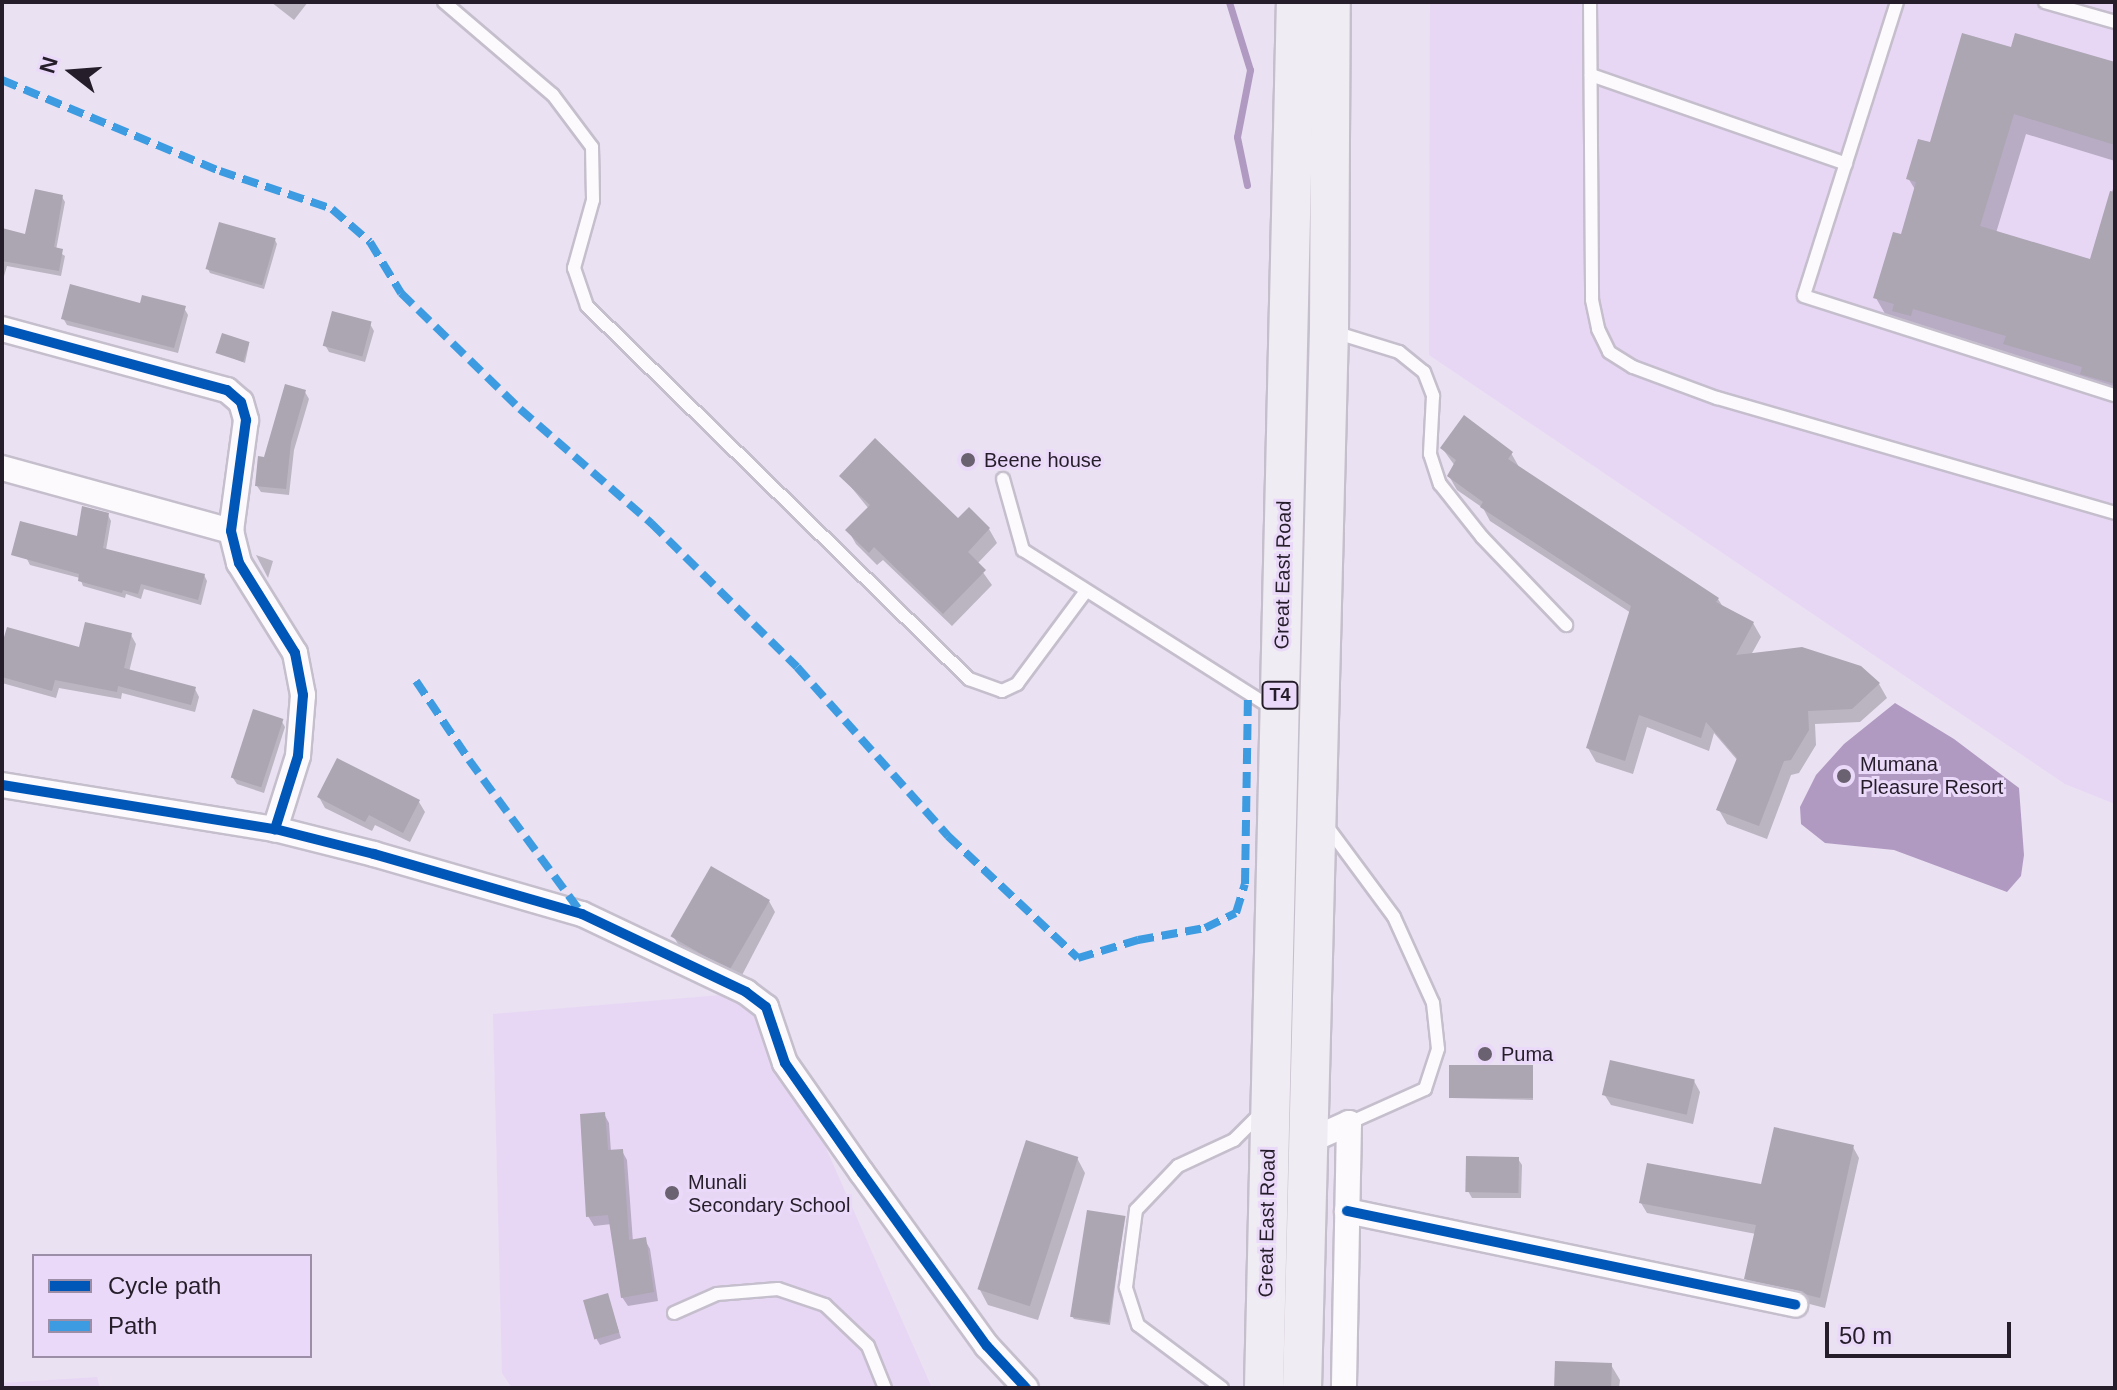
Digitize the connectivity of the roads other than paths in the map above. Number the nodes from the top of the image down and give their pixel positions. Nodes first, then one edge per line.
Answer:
1 (444, 2) edge
2 (1296, 2) edge
3 (1331, 2) edge
4 (1590, 2) edge
5 (1897, 2) edge
6 (2045, 2) edge
7 (2115, 22) edge
8 (1591, 75) junction
9 (1846, 164) junction
10 (2, 329) edge
11 (1329, 330) junction
12 (2115, 395) edge
13 (2, 468) edge
14 (1003, 479) dead end
15 (2115, 513) edge
16 (231, 531) junction
17 (1086, 591) junction
18 (1566, 625) dead end
19 (1280, 713) junction
20 (2, 785) edge
21 (1317, 813) junction
22 (275, 829) junction
23 (1270, 1105) junction
24 (1349, 1123) junction
25 (1309, 1141) junction
26 (1347, 1211) junction
27 (1795, 1305) dead end
28 (674, 1313) dead end
29 (885, 1388) edge
30 (1026, 1388) edge
31 (1222, 1388) edge
32 (1264, 1388) edge
33 (1302, 1388) edge
34 (1344, 1388) edge

1 - 17 lane
2 - 19 main road, Great East Road / T4
3 - 11 main road, Great East Road / T4
4 - 8 lane
5 - 9 lane
6 - 7 lane
8 - 9 lane
8 - 15 lane
9 - 12 lane
10 - 16 street
11 - 18 lane
11 - 21 main road, Great East Road / T4
13 - 16 street
14 - 17 lane
16 - 22 street
17 - 19 lane
19 - 23 main road, Great East Road / T4
20 - 22 street
21 - 24 lane
21 - 25 main road, Great East Road / T4
22 - 30 street
23 - 31 lane
23 - 32 main road, Great East Road / T4
24 - 25 street
24 - 26 street
25 - 33 main road, Great East Road / T4
26 - 27 street
26 - 34 street
28 - 29 lane

